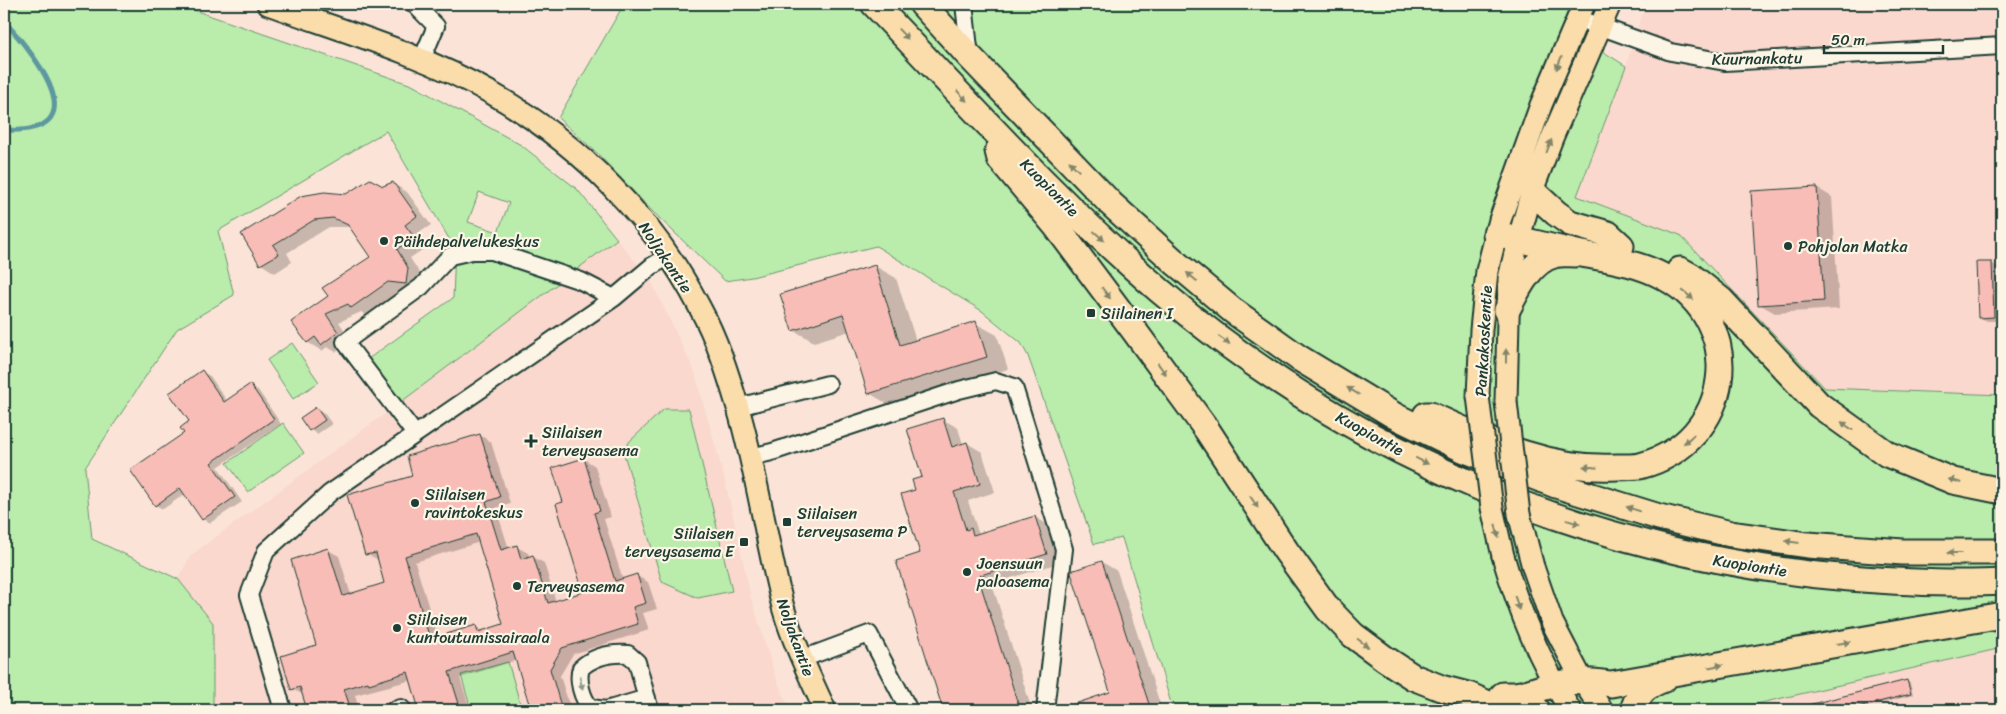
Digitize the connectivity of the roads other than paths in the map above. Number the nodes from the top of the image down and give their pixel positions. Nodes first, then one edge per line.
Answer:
1 (268, 4) edge
2 (414, 4) edge
3 (874, 4) edge
4 (922, 4) edge
5 (964, 4) edge
6 (1610, 4) edge
7 (1580, 11) edge
8 (1601, 27) junction
9 (2002, 46) edge
10 (970, 57) junction
11 (422, 60) junction
12 (991, 127) junction
13 (1532, 191) junction
14 (1509, 229) junction
15 (1621, 246) junction
16 (1579, 253) junction
17 (669, 256) junction
18 (614, 298) junction
19 (1507, 310) junction
20 (828, 384) dead end
21 (738, 407) junction
22 (1395, 416) junction
23 (415, 434) junction
24 (751, 457) junction
25 (2002, 491) edge
26 (2002, 552) edge
27 (2002, 582) edge
28 (2002, 615) edge
29 (802, 659) junction
30 (1678, 673) junction
31 (1582, 680) junction
32 (1554, 684) junction
33 (1468, 695) junction
34 (648, 704) edge
35 (283, 710) edge
36 (394, 710) edge
37 (402, 710) edge
38 (825, 710) edge
39 (909, 710) edge
40 (1045, 710) edge
41 (1537, 710) edge
42 (1570, 710) edge
43 (1602, 710) edge
44 (1634, 710) edge

1 - 11 main road, Noljakantie
2 - 11 street
3 -> 12 highway, Kuopiontie
4 - 10 highway, Kuopiontie
5 - 10 street
6 - 8 main road, Pankakoskentie
7 - 8 street, Kuurnankatu
7 -> 14 main road, Pankakoskentie
8 - 9 street, Kuurnankatu
13 -> 8 main road, Pankakoskentie
22 -> 10 highway, Kuopiontie
11 - 17 main road, Noljakantie
12 -> 27 highway, Kuopiontie
12 -> 33 highway
13 - 14 main road, Pankakoskentie
13 - 15 highway
14 - 15 highway
14 - 16 highway
14 - 19 main road, Pankakoskentie
14 -> 32 main road, Pankakoskentie, bridge
25 -> 15 highway
16 - 19 highway
16 -> 22 highway
17 - 18 street
17 - 21 main road, Noljakantie
18 - 23 street
18 - 23 street
31 -> 19 main road, Pankakoskentie, bridge
20 - 21 street
21 - 24 main road, Noljakantie
26 -> 22 highway, Kuopiontie
23 - 35 street
24 - 29 main road, Noljakantie
24 - 40 street
30 -> 28 highway
29 - 38 main road, Noljakantie
29 - 39 street
30 - 31 highway
30 - 44 highway
31 - 32 highway
31 - 43 main road, Pankakoskentie
32 - 33 highway
32 - 42 main road, Pankakoskentie
33 - 41 highway
34 -> 34 street
36 - 37 street

